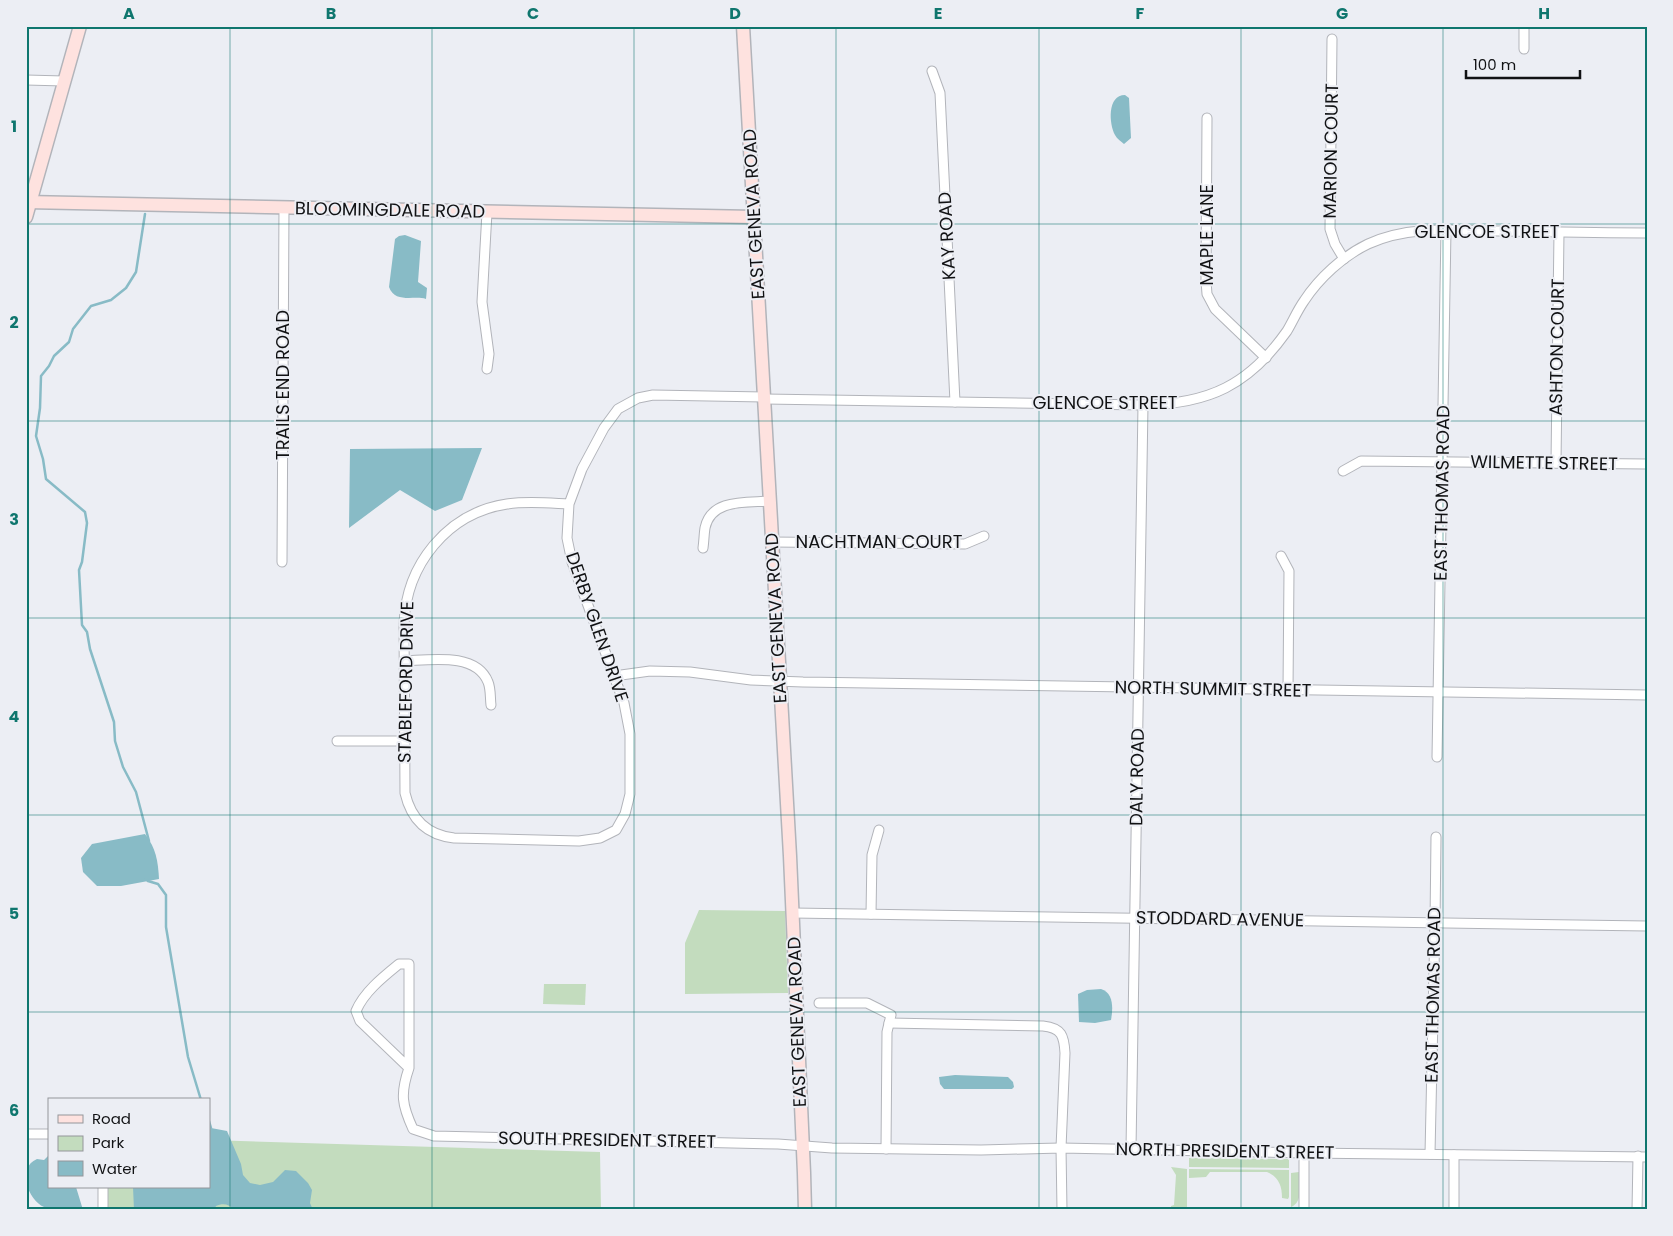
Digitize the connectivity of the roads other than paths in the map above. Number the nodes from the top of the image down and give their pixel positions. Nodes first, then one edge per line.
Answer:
1 (80, 26) edge
2 (743, 26) edge
3 (1524, 26) edge
4 (1332, 39) dead end
5 (1524, 49) dead end
6 (932, 71) dead end
7 (26, 80) edge
8 (64, 81) junction
9 (1207, 118) dead end
10 (28, 202) edge
11 (284, 207) junction
12 (487, 212) junction
13 (26, 217) edge
14 (754, 217) junction
15 (1446, 230) junction
16 (1559, 232) junction
17 (1647, 233) edge
18 (1344, 259) junction
19 (1266, 358) junction
20 (487, 369) dead end
21 (765, 398) junction
22 (956, 402) junction
23 (1143, 405) junction
24 (618, 408) joint
25 (1442, 462) junction
26 (1556, 463) junction
27 (1647, 464) edge
28 (1343, 470) dead end
29 (770, 501) junction
30 (568, 504) junction
31 (984, 536) dead end
32 (772, 542) junction
33 (703, 548) dead end
34 (1282, 556) dead end
35 (282, 562) dead end
36 (404, 661) junction
37 (614, 676) junction
38 (780, 682) junction
39 (1138, 688) junction
40 (1288, 690) junction
41 (1439, 692) junction
42 (1647, 695) edge
43 (491, 705) dead end
44 (337, 741) dead end
45 (404, 741) junction
46 (1438, 757) dead end
47 (880, 830) dead end
48 (443, 836) joint
49 (1436, 837) dead end
50 (793, 913) junction
51 (871, 914) junction
52 (1135, 918) junction
53 (1435, 923) junction
54 (1647, 926) edge
55 (819, 1003) dead end
56 (889, 1023) junction
57 (409, 1068) junction
58 (26, 1134) edge
59 (48, 1134) edge
60 (802, 1146) junction
61 (1061, 1148) junction
62 (886, 1149) junction
63 (1131, 1149) junction
64 (1304, 1154) junction
65 (1430, 1154) junction
66 (1454, 1155) junction
67 (1642, 1157) edge
68 (103, 1188) edge
69 (103, 1210) edge
70 (805, 1210) edge
71 (1062, 1210) edge
72 (1304, 1210) edge
73 (1454, 1210) edge
74 (1637, 1210) edge

1 - 8 main road
2 - 14 main road, EAST GENEVA ROAD
3 - 5 street
4 - 18 street, MARION COURT
6 - 22 street, KAY ROAD
7 - 8 street
8 - 10 main road
9 - 19 street, MAPLE LANE
10 - 11 main road, BLOOMINGDALE ROAD
10 - 13 main road
11 - 12 main road, BLOOMINGDALE ROAD
11 - 35 street, TRAILS END ROAD
12 - 14 main road, BLOOMINGDALE ROAD
12 - 20 street
14 - 21 main road, EAST GENEVA ROAD
15 - 16 street, GLENCOE STREET
15 - 18 street, GLENCOE STREET
15 - 25 street, EAST THOMAS ROAD
16 - 17 street, GLENCOE STREET
16 - 26 street, ASHTON COURT
18 - 19 street, GLENCOE STREET
19 - 23 street, GLENCOE STREET
21 - 22 street, GLENCOE STREET
21 - 24 street, GLENCOE STREET
21 - 29 main road, EAST GENEVA ROAD
22 - 23 street, GLENCOE STREET
23 - 39 street, DALY ROAD
24 - 30 street, DERBY GLEN DRIVE
25 - 26 street, WILMETTE STREET
25 - 28 street, WILMETTE STREET
25 - 41 street, EAST THOMAS ROAD
26 - 27 street, WILMETTE STREET
29 - 32 main road, EAST GENEVA ROAD
29 - 33 street
30 - 36 street, STABLEFORD DRIVE
30 - 37 street, DERBY GLEN DRIVE
31 - 32 street, NACHTMAN COURT
32 - 38 main road, EAST GENEVA ROAD
34 - 40 street
36 - 43 street
36 - 45 street, STABLEFORD DRIVE
37 - 38 street, NORTH SUMMIT STREET
37 - 48 street, DERBY GLEN DRIVE
38 - 39 street, NORTH SUMMIT STREET
38 - 50 main road, EAST GENEVA ROAD
39 - 40 street, NORTH SUMMIT STREET
39 - 52 street, DALY ROAD
40 - 41 street, NORTH SUMMIT STREET
41 - 42 street, NORTH SUMMIT STREET
41 - 46 street, EAST THOMAS ROAD
44 - 45 street
45 - 48 street, STABLEFORD DRIVE
47 - 51 street
49 - 53 street, EAST THOMAS ROAD
50 - 51 street, STODDARD AVENUE
50 - 60 main road, EAST GENEVA ROAD
51 - 52 street, STODDARD AVENUE
52 - 53 street, STODDARD AVENUE
52 - 63 street, DALY ROAD
53 - 54 street, STODDARD AVENUE
53 - 65 street, EAST THOMAS ROAD
55 - 56 street
56 - 61 street
56 - 62 street
57 - 57 street
57 - 60 street, SOUTH PRESIDENT STREET
58 - 59 street
60 - 62 street, NORTH PRESIDENT STREET
60 - 70 main road, EAST GENEVA ROAD
61 - 62 street, NORTH PRESIDENT STREET
61 - 63 street, NORTH PRESIDENT STREET
61 - 71 street
63 - 64 street, NORTH PRESIDENT STREET
64 - 65 street, NORTH PRESIDENT STREET
64 - 72 street
65 - 66 street, NORTH PRESIDENT STREET
66 - 67 street, NORTH PRESIDENT STREET
66 - 73 street
67 - 74 street
68 - 69 street

